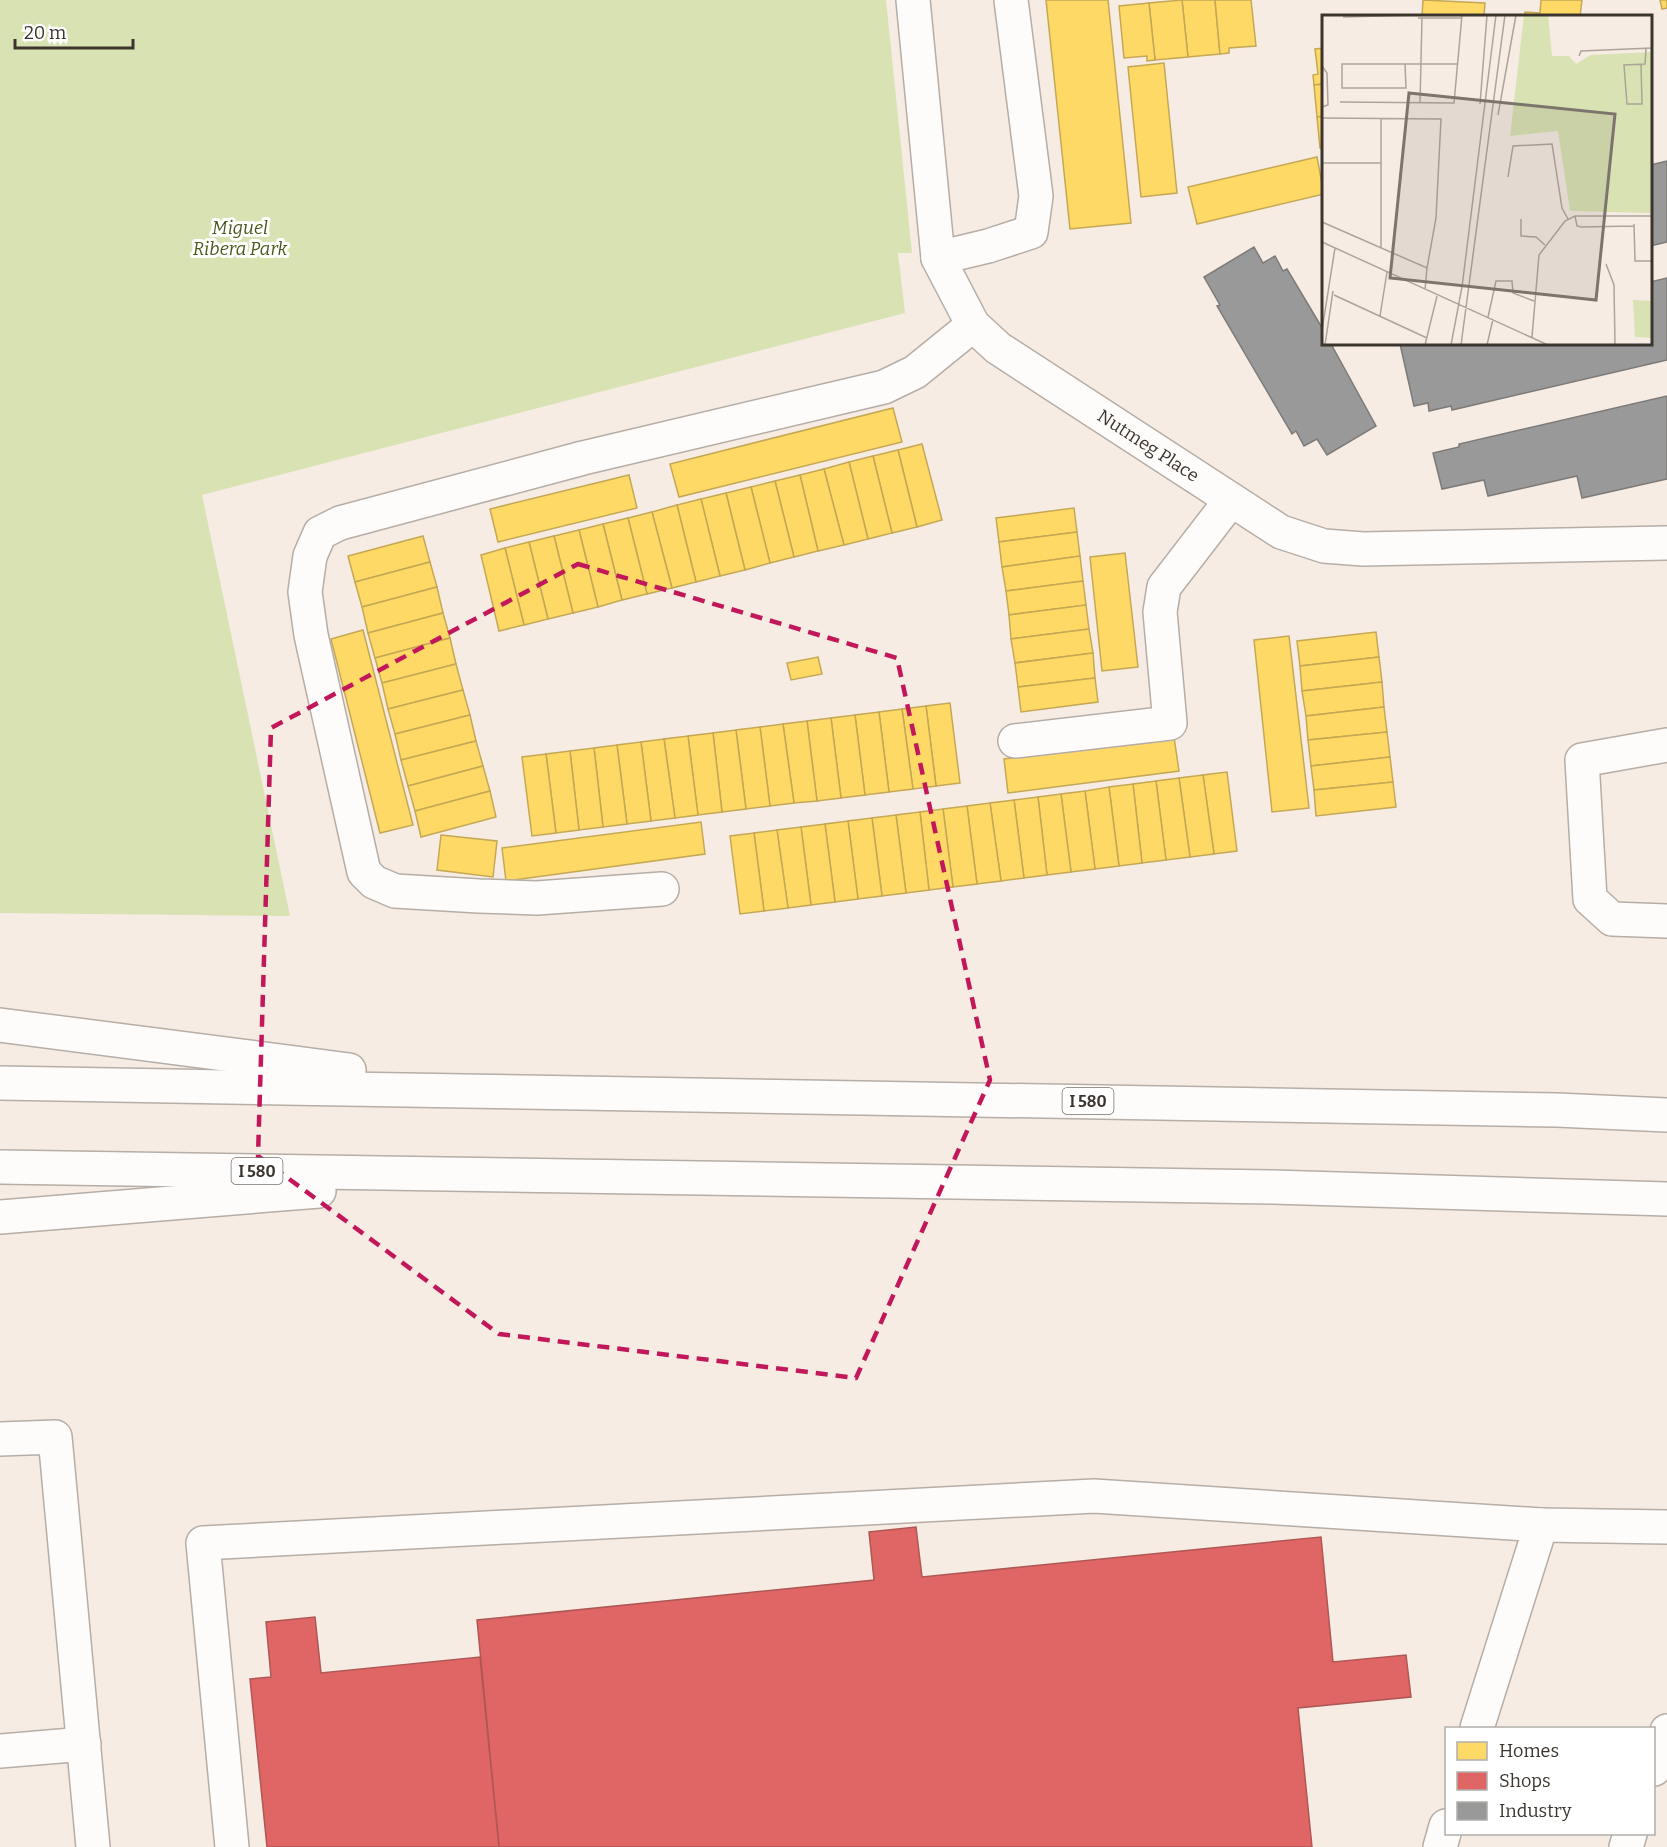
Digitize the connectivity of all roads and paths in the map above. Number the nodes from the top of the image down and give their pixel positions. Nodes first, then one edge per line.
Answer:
1 (913, 0) edge
2 (1011, 0) edge
3 (938, 258) junction
4 (973, 325) junction
5 (1231, 500) junction
6 (1667, 543) edge
7 (1016, 741) dead end
8 (1667, 745) edge
9 (662, 890) dead end
10 (1667, 921) edge
11 (0, 1025) edge
12 (0, 1083) edge
13 (508, 1091) junction
14 (1667, 1115) edge
15 (0, 1167) edge
16 (515, 1175) junction
17 (1667, 1199) edge
18 (0, 1217) edge
19 (0, 1439) edge
20 (1541, 1525) junction
21 (1667, 1527) edge
22 (1477, 1727) edge
23 (1667, 1731) edge
24 (84, 1744) junction
25 (0, 1751) edge
26 (1655, 1763) edge
27 (1445, 1830) edge
28 (93, 1847) edge
29 (232, 1847) edge
30 (1440, 1847) edge

1 - 3 main road, Nutmeg Place
2 - 3 main road
3 - 4 main road, Nutmeg Place
4 - 5 main road, Nutmeg Place
4 - 9 main road
5 - 6 main road, Nutmeg Place
5 - 7 main road
8 - 10 main road
11 - 13 main road
12 - 13 main road, I 580
13 - 14 main road, I 580
15 - 16 main road, I 580
16 - 17 main road, I 580
16 - 18 main road
19 - 24 main road
20 - 21 main road
20 - 22 main road
20 - 29 main road
23 - 26 main road
24 - 25 main road
24 - 28 main road
27 - 30 main road

